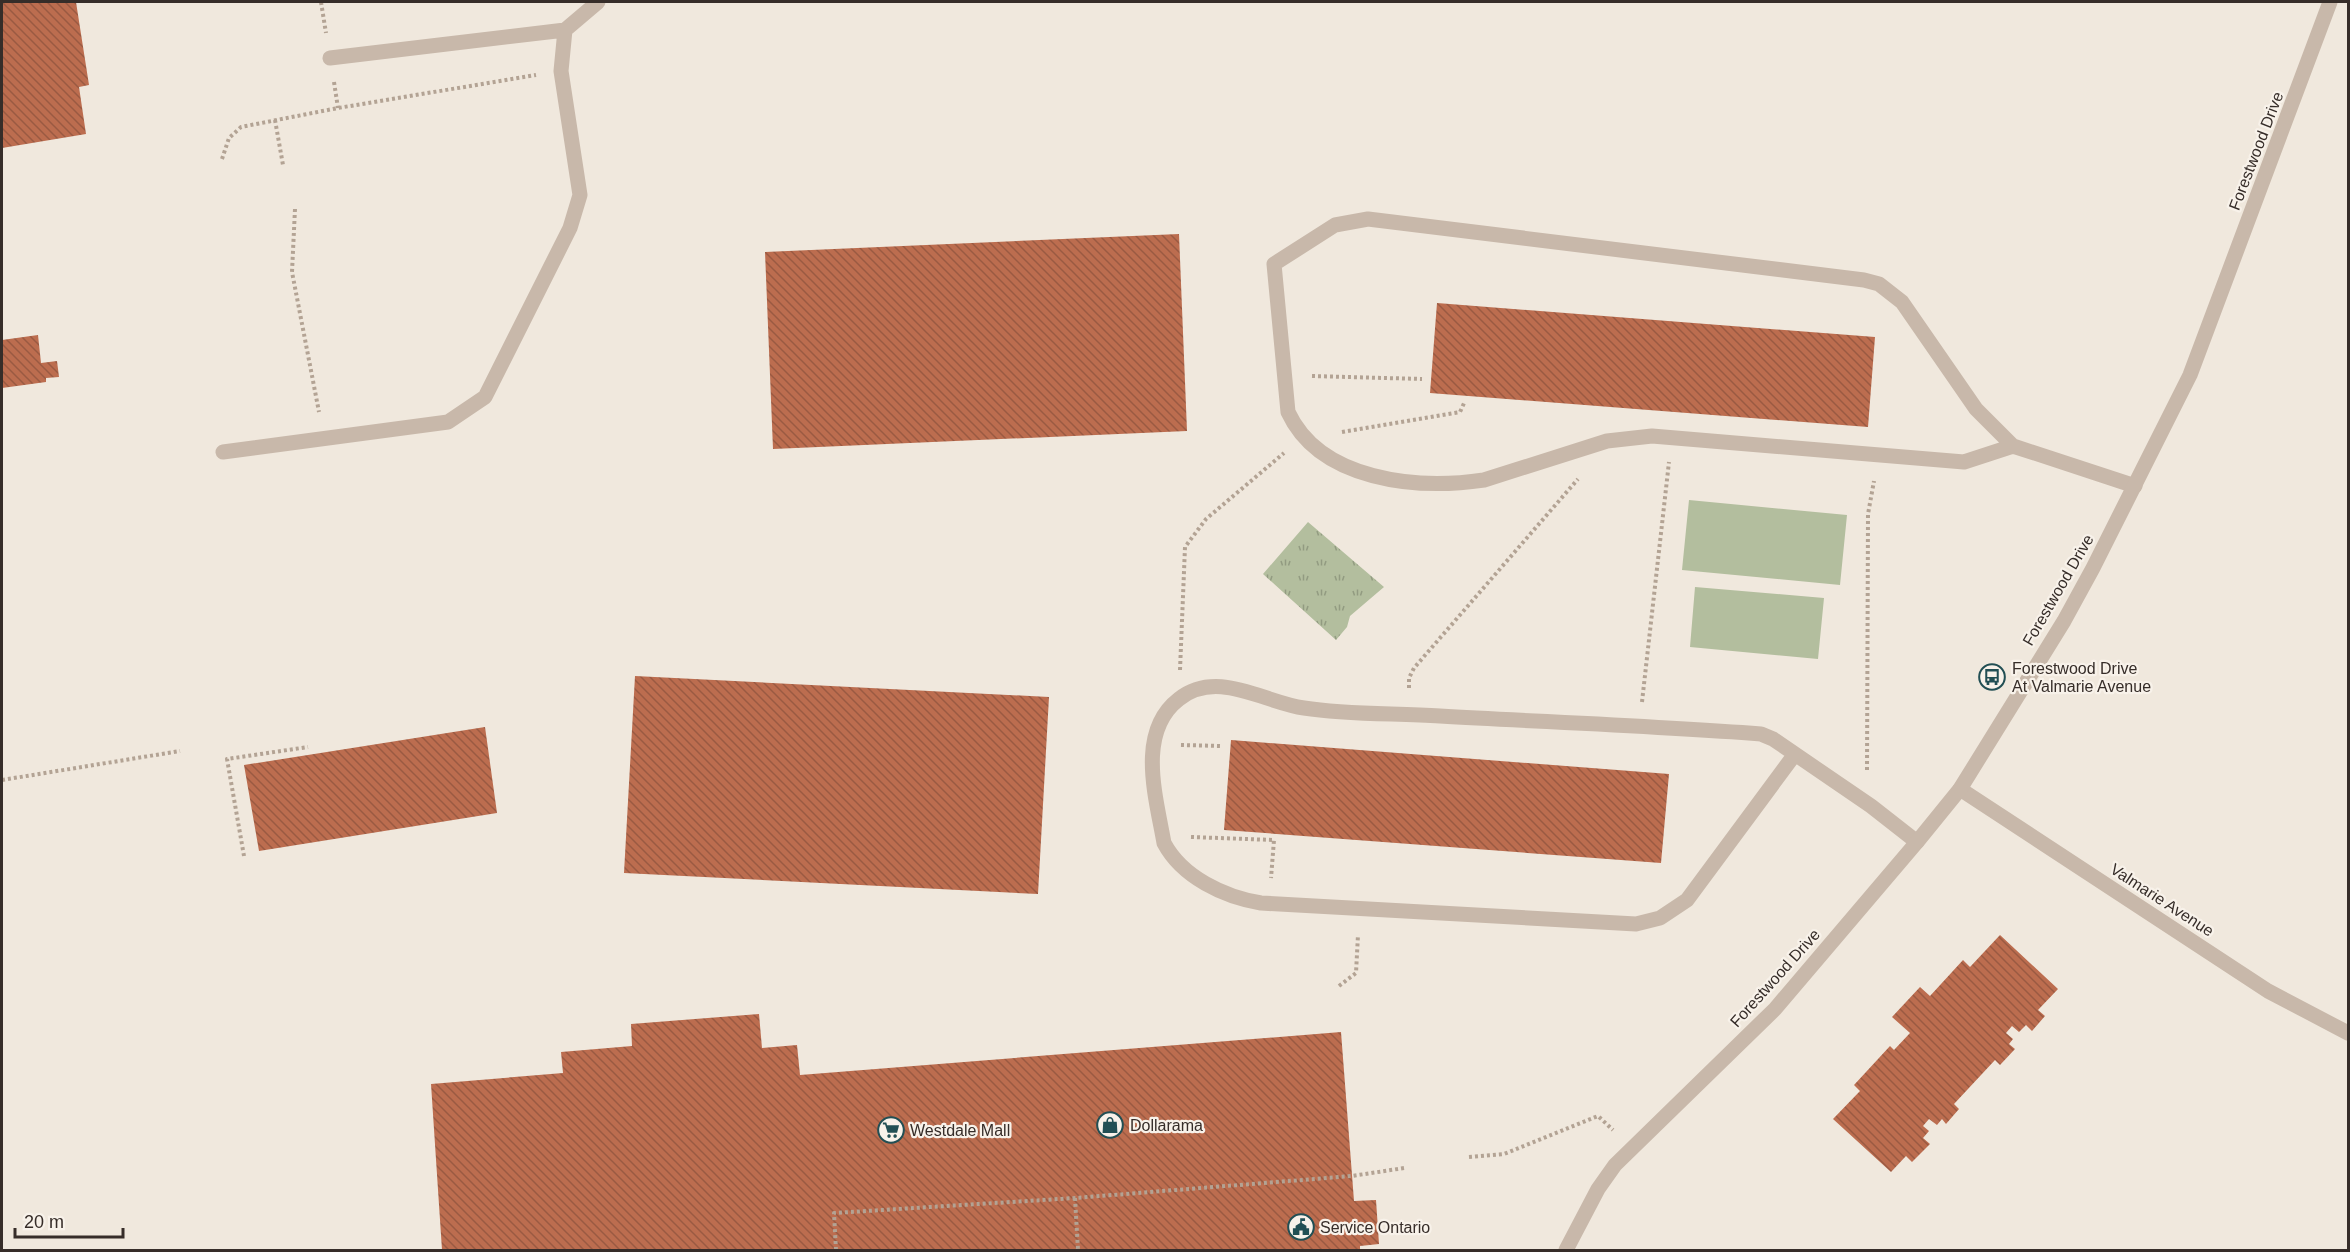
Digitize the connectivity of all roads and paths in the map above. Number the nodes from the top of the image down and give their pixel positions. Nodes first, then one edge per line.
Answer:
1 (598, 2) edge
2 (2330, 2) edge
3 (565, 30) junction
4 (330, 58) dead end
5 (561, 71) junction
6 (275, 120) junction
7 (222, 159) dead end
8 (283, 165) dead end
9 (295, 209) dead end
10 (1284, 376) junction
11 (1422, 379) dead end
12 (1465, 401) dead end
13 (1332, 434) dead end
14 (324, 438) junction
15 (1671, 438) junction
16 (2013, 446) junction
17 (1286, 451) dead end
18 (223, 452) dead end
19 (1878, 457) junction
20 (1585, 473) dead end
21 (2135, 486) junction
22 (1190, 692) junction
23 (1409, 714) junction
24 (1640, 727) junction
25 (1222, 746) dead end
26 (308, 747) dead end
27 (180, 751) dead end
28 (1152, 753) junction
29 (1795, 754) junction
30 (2, 780) edge
31 (1960, 789) junction
32 (1866, 803) junction
33 (1917, 842) junction
34 (1164, 843) junction
35 (244, 856) dead end
36 (1268, 903) junction
37 (1359, 928) dead end
38 (1339, 986) dead end
39 (2349, 1033) edge
40 (1632, 1146) junction
41 (1469, 1157) dead end
42 (1404, 1168) dead end
43 (1075, 1198) junction
44 (836, 1251) edge
45 (1078, 1251) edge
46 (1566, 1251) edge

1 - 3 street
2 - 21 street, Forestwood Drive
3 - 4 street
3 - 5 street
5 - 6 path
5 - 14 street
6 - 7 path
6 - 8 path
9 - 14 path
10 - 11 path
10 - 15 street
10 - 16 street
12 - 13 path
14 - 18 street
15 - 19 street
15 - 24 path
16 - 19 street
16 - 21 street
17 - 22 path
19 - 32 path
20 - 23 path
21 - 31 street, Forestwood Drive
22 - 23 street
22 - 28 street
23 - 24 street
24 - 29 street
25 - 28 path
26 - 35 path
27 - 30 path
28 - 34 street
29 - 32 street
29 - 36 street
31 - 33 street, Forestwood Drive
31 - 39 street, Valmarie Avenue
32 - 33 street
33 - 40 street, Forestwood Drive
34 - 36 street
34 - 36 path
37 - 38 path
40 - 41 path
40 - 46 street, Forestwood Drive
42 - 43 path
43 - 44 path
43 - 45 path

